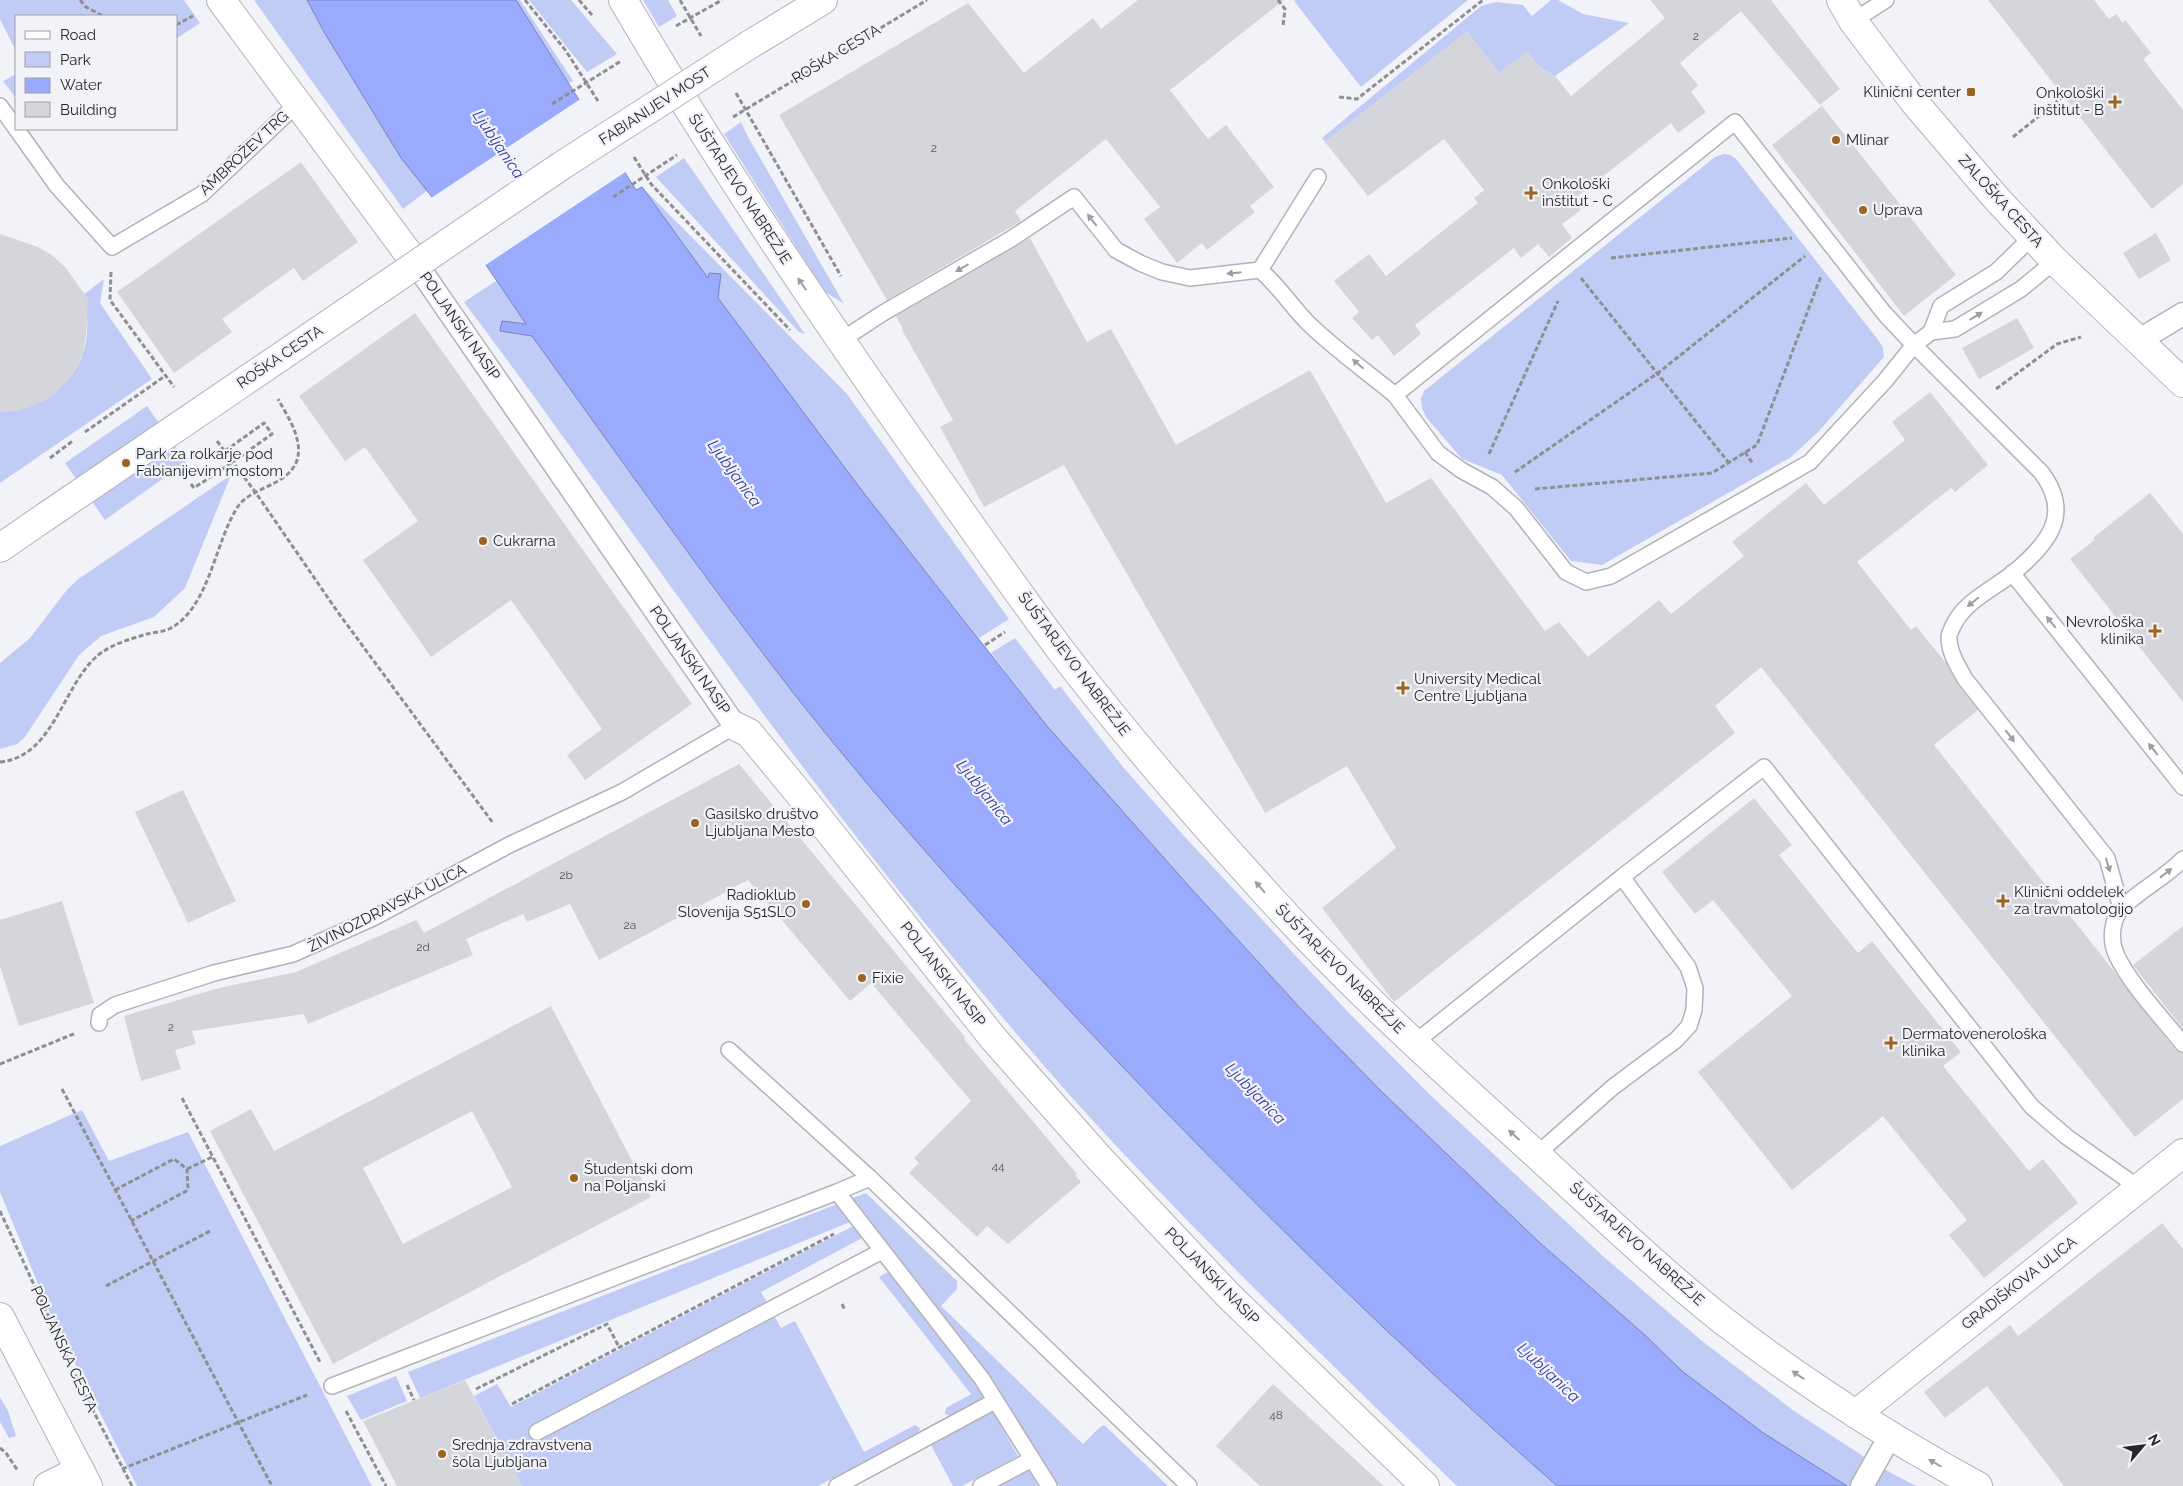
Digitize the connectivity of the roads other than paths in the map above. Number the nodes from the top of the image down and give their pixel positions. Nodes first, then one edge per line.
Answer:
1 (221, 0) edge
2 (623, 0) edge
3 (824, 0) edge
4 (1886, 0) edge
5 (1847, 10) edge
6 (297, 104) junction
7 (0, 106) edge
8 (15, 127) edge
9 (17, 130) edge
10 (561, 166) joint
11 (1318, 177) dead end
12 (2032, 237) junction
13 (2055, 261) junction
14 (419, 268) joint
15 (1260, 270) junction
16 (2183, 314) edge
17 (1931, 332) junction
18 (834, 333) junction
19 (2138, 341) junction
20 (1914, 345) junction
21 (2183, 384) edge
22 (1395, 396) junction
23 (0, 548) edge
24 (2012, 573) junction
25 (735, 726) junction
26 (2183, 787) edge
27 (2183, 859) edge
28 (1622, 877) junction
29 (2121, 908) junction
30 (99, 1023) road end
31 (1413, 1044) junction
32 (2183, 1044) edge
33 (729, 1050) dead end
34 (2183, 1153) edge
35 (1536, 1155) junction
36 (870, 1178) junction
37 (2139, 1188) junction
38 (837, 1192) junction
39 (882, 1251) junction
40 (0, 1317) edge
41 (332, 1386) road end
42 (995, 1401) junction
43 (1856, 1414) junction
44 (537, 1432) dead end
45 (1890, 1436) junction
46 (1032, 1459) junction
47 (84, 1478) edge
48 (48, 1486) edge
49 (837, 1486) edge
50 (981, 1486) edge
51 (1049, 1486) edge
52 (1189, 1486) edge
53 (1426, 1486) edge
54 (1862, 1486) edge
55 (1978, 1486) edge

1 - 6 street, POLJANSKI NASIP
18 -> 2 street, ŠUŠTARJEVO NABREŽJE
3 - 10 street, FABIANIJEV MOST, bridge
4 - 5 lane
5 - 12 street, ZALOŠKA CESTA
6 - 9 lane, AMBROŽEV TRG
6 - 14 street, POLJANSKI NASIP
7 - 8 lane, AMBROŽEV TRG
10 - 23 street, ROŠKA CESTA, bridge
11 - 15 lane
12 - 13 street, ZALOŠKA CESTA
12 - 17 lane
17 -> 13 lane
13 - 19 street, ZALOŠKA CESTA
14 - 25 street, POLJANSKI NASIP
15 -> 18 lane
22 -> 15 lane
16 - 19 street
17 - 20 lane
31 -> 18 street, ŠUŠTARJEVO NABREŽJE
19 - 21 street, ZALOŠKA CESTA
20 - 22 lane
20 - 22 lane
20 - 24 lane
26 -> 24 lane
24 -> 29 lane
25 - 30 lane, ŽIVINOZDRAVSKA ULICA
25 - 53 street, POLJANSKI NASIP
29 -> 27 lane
28 - 31 lane
28 - 35 lane
28 - 37 lane
29 - 32 lane
35 -> 31 street, ŠUŠTARJEVO NABREŽJE
33 - 36 lane
34 - 37 street, GRADIŠKOVA ULICA
43 -> 35 street, ŠUŠTARJEVO NABREŽJE
36 - 38 lane
36 - 52 lane
37 - 43 street, GRADIŠKOVA ULICA
38 - 39 lane
38 - 41 lane
39 - 42 lane
39 - 44 lane
40 - 47 street
42 - 46 lane
42 - 49 lane
43 - 45 street, ŠUŠTARJEVO NABREŽJE
45 - 54 street
55 -> 45 street, ŠUŠTARJEVO NABREŽJE
46 - 50 lane
46 - 51 lane
47 - 48 street

